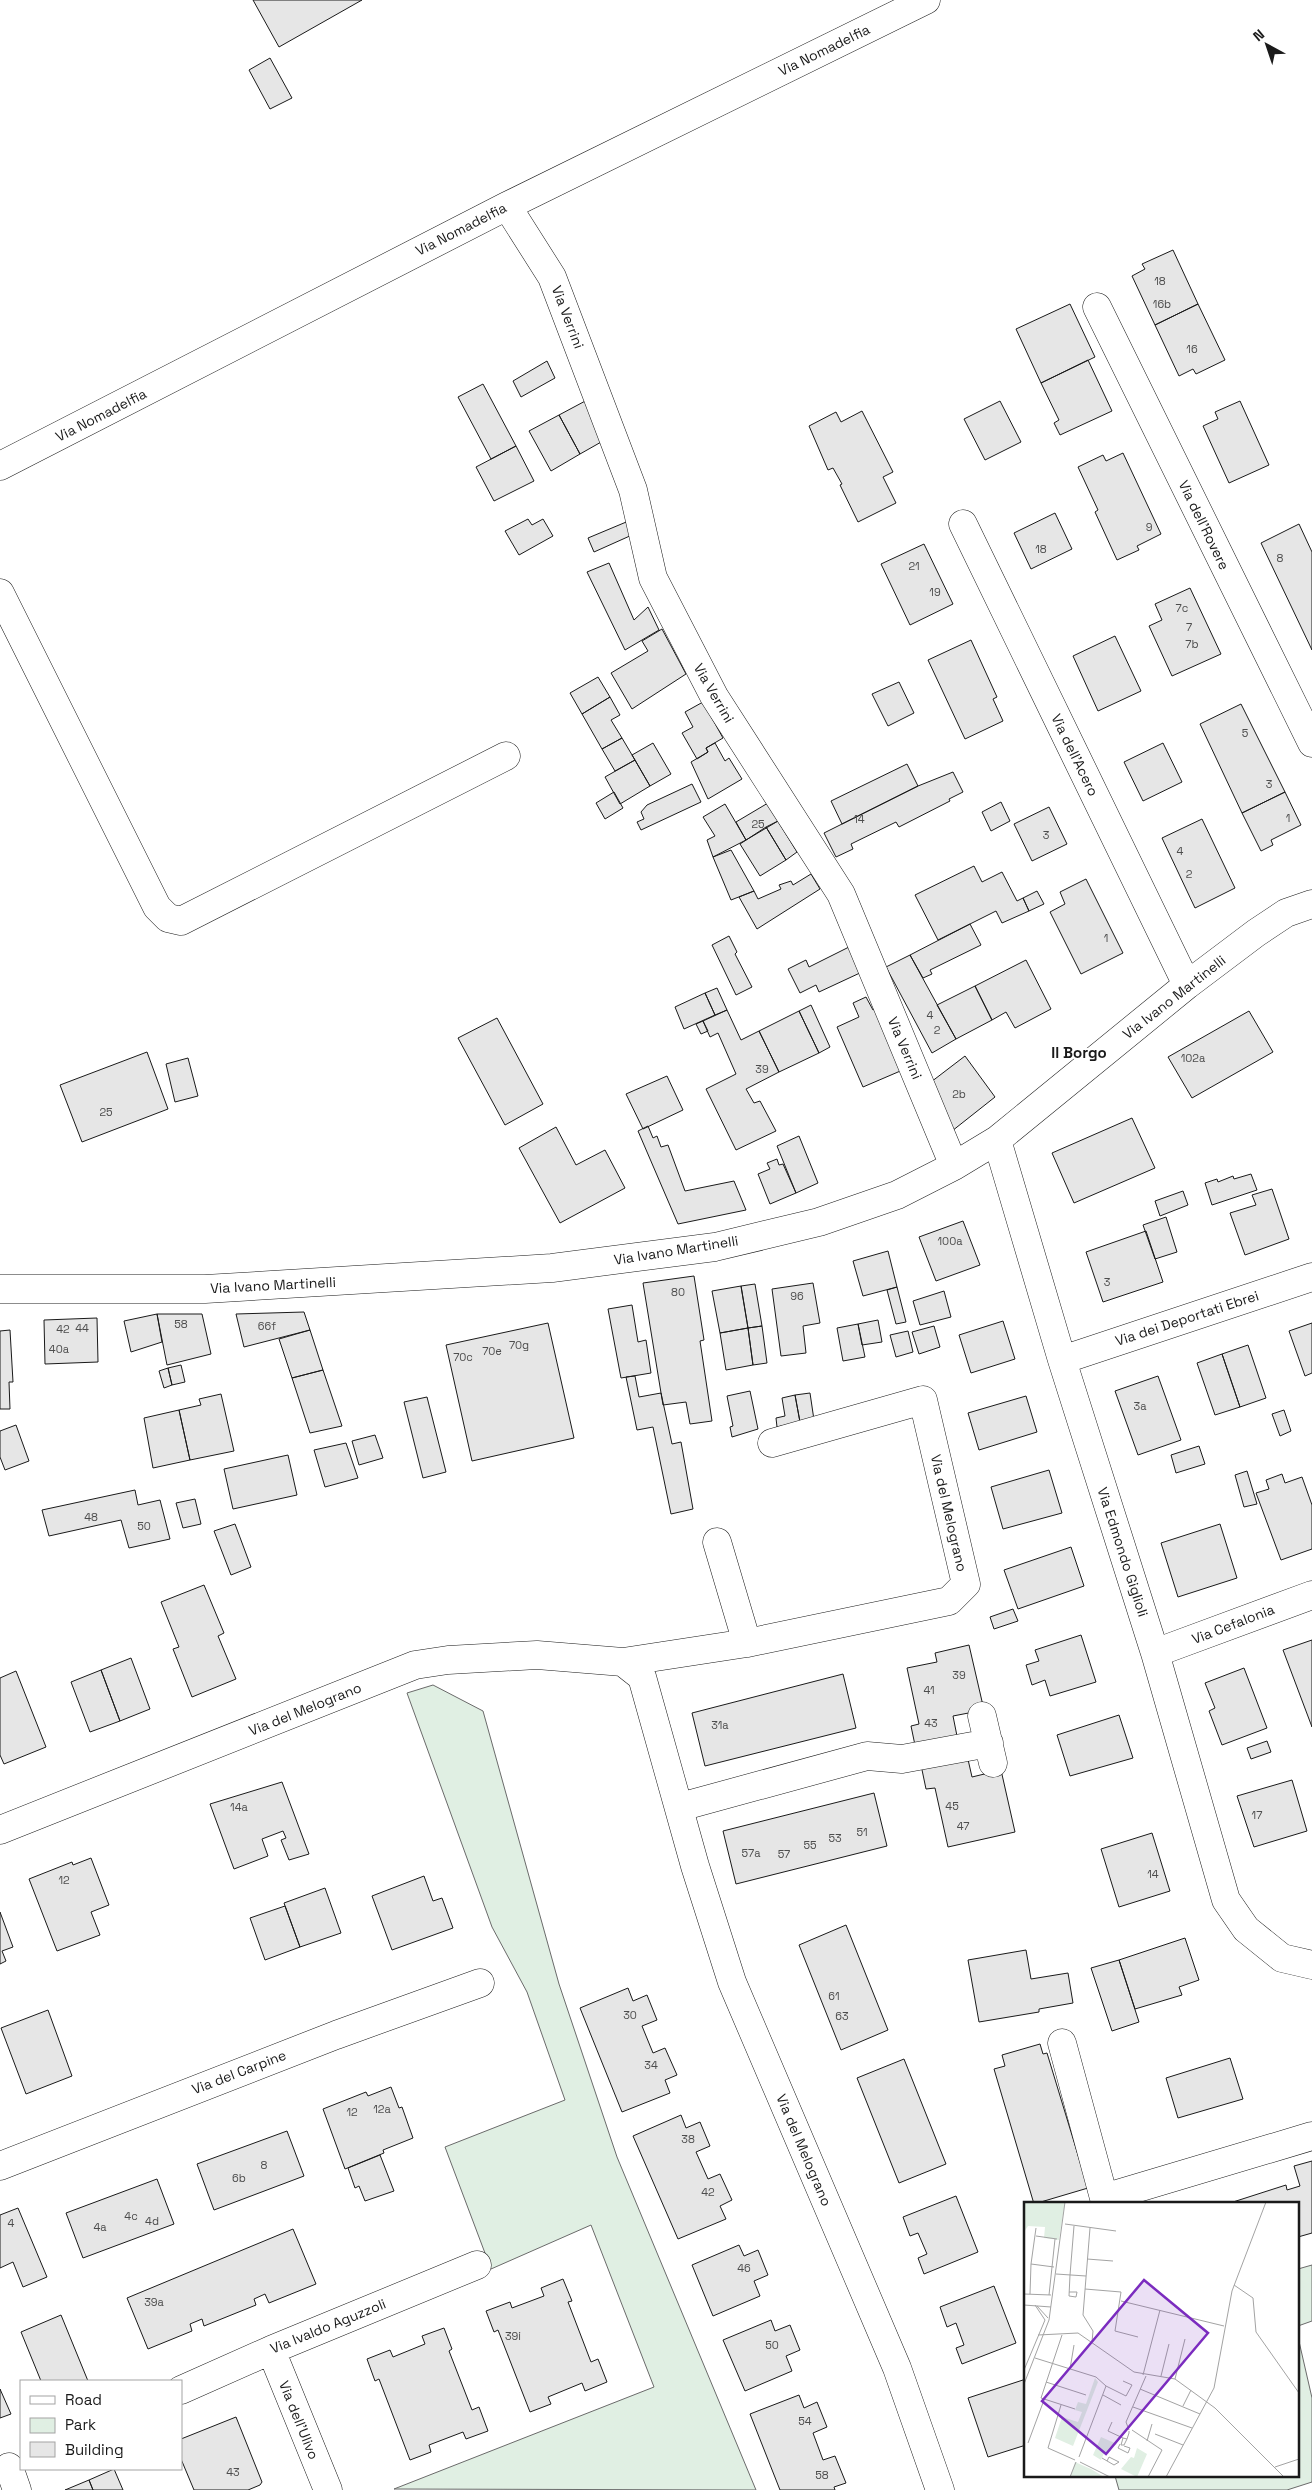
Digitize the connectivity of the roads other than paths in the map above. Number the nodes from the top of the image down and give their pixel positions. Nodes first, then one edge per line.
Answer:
1 (926, 0) edge
2 (507, 206) junction
3 (1096, 307) dead end
4 (0, 466) edge
5 (963, 524) dead end
6 (0, 593) edge
7 (1312, 743) edge
8 (506, 756) dead end
9 (1312, 904) edge
10 (1186, 985) junction
11 (996, 1140) junction
12 (954, 1166) junction
13 (1312, 1277) edge
14 (3, 1286) edge
15 (1062, 1360) junction
16 (772, 1443) dead end
17 (717, 1542) dead end
18 (1312, 1595) edge
19 (747, 1643) junction
20 (1155, 1653) junction
21 (623, 1662) junction
22 (982, 1716) dead end
23 (680, 1807) junction
24 (2, 1826) edge
25 (1272, 1948) junction
26 (1312, 1949) edge
27 (1312, 1965) edge
28 (480, 1983) dead end
29 (1062, 2043) dead end
30 (1312, 2136) edge
31 (0, 2166) edge
32 (477, 2265) dead end
33 (270, 2350) junction
34 (182, 2390) edge
35 (328, 2490) edge
36 (940, 2490) edge

1 - 2 street, Via Nomadelfia
2 - 4 street, Via Nomadelfia
2 - 12 street, Via Verrini
3 - 7 street, Via dell'Rovere
5 - 10 street, Via dell'Acero
6 - 8 street
9 - 10 street, Via Ivano Martinelli
10 - 11 street, Via Ivano Martinelli
11 - 12 street, Via Ivano Martinelli
11 - 15 street, Via Edmondo Giglioli
12 - 14 street, Via Ivano Martinelli
13 - 15 street, Via dei Deportati Ebrei
15 - 20 street, Via Edmondo Giglioli
16 - 19 street, Via del Melograno
17 - 19 street
18 - 20 street, Via Cefalonia
19 - 21 street, Via del Melograno
20 - 25 street, Via Edmondo Giglioli
21 - 23 street, Via del Melograno
21 - 24 street, Via del Melograno
22 - 23 street
23 - 36 street, Via del Melograno
25 - 26 street
25 - 27 street, Via Edmondo Giglioli
28 - 31 street, Via del Carpine
29 - 30 street
32 - 33 street, Via Ivaldo Aguzzoli
33 - 34 street, Via Ivaldo Aguzzoli
33 - 35 street, Via dell'Ulivo

